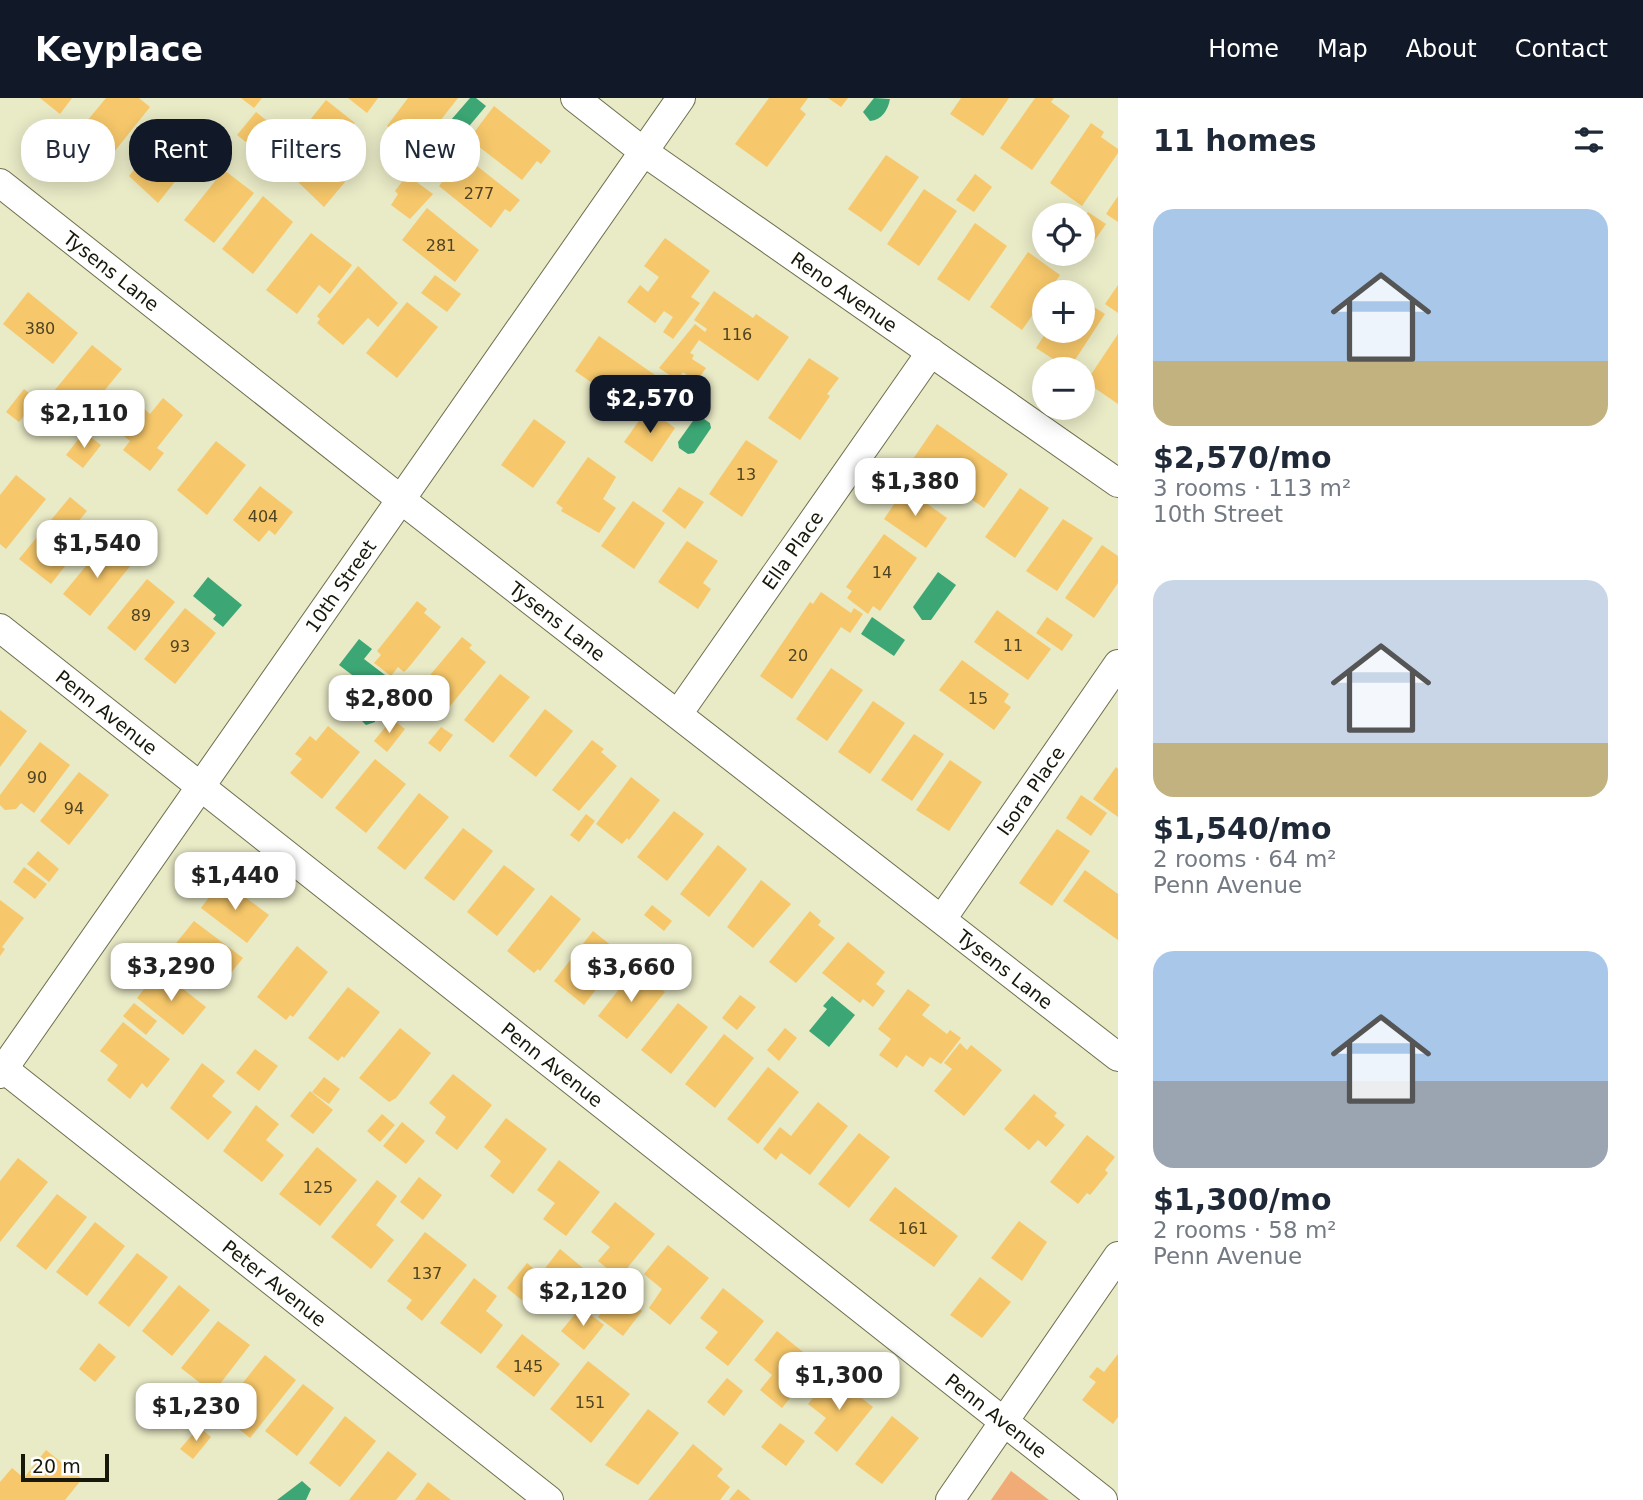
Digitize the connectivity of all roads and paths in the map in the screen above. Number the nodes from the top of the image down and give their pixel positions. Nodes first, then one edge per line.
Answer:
1 (575, 98) edge
2 (681, 98) edge
3 (643, 152) junction
4 (0, 183) edge
5 (931, 352) junction
6 (1118, 483) edge
7 (399, 498) junction
8 (0, 628) edge
9 (1118, 664) edge
10 (678, 715) junction
11 (201, 787) junction
12 (942, 919) junction
13 (1118, 1057) edge
14 (1, 1070) edge
15 (1118, 1256) edge
16 (1004, 1422) junction
17 (549, 1500) edge
18 (950, 1500) edge
19 (1103, 1500) edge

1 - 3 street, Reno Avenue
2 - 3 street, 10th Street
3 - 5 street, Reno Avenue
3 - 7 street, 10th Street
4 - 7 street, Tysens Lane
5 - 6 street, Reno Avenue
5 - 10 street, Ella Place
7 - 10 street, Tysens Lane
7 - 11 street, 10th Street
8 - 11 street, Penn Avenue
9 - 12 street, Isora Place
10 - 12 street, Tysens Lane
11 - 14 street, 10th Street
11 - 16 street, Penn Avenue
12 - 13 street, Tysens Lane
14 - 17 street, Peter Avenue
15 - 16 street
16 - 18 street
16 - 19 street, Penn Avenue

